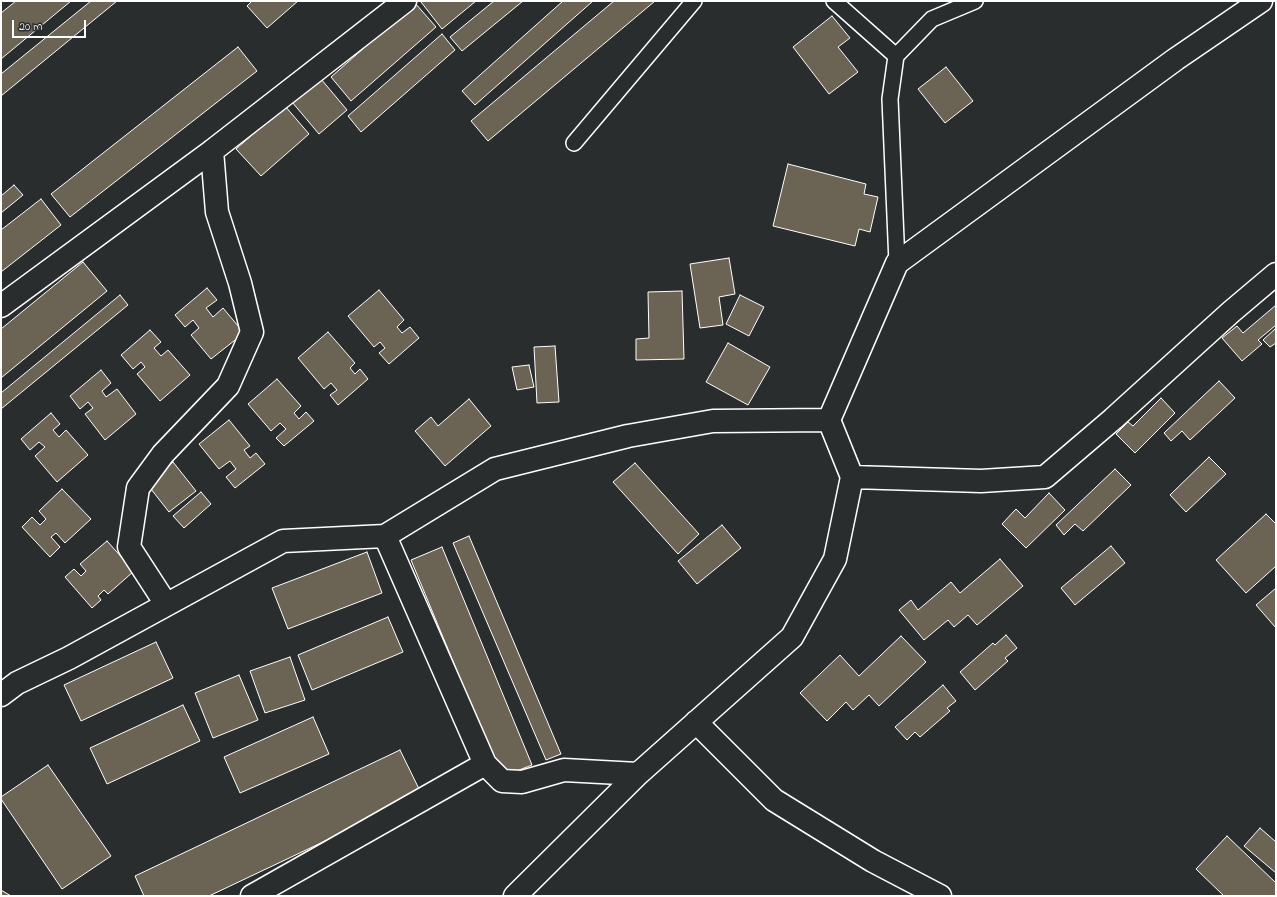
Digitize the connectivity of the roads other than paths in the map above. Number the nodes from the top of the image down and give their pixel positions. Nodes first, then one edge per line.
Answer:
1 (405, 1) edge
2 (694, 1) edge
3 (834, 1) edge
4 (975, 1) edge
5 (1261, 1) edge
6 (896, 56) junction
7 (574, 143) dead end
8 (212, 151) junction
9 (897, 264) junction
10 (1276, 274) edge
11 (1, 306) edge
12 (829, 420) junction
13 (852, 477) junction
14 (385, 536) junction
15 (166, 604) junction
16 (1, 695) edge
17 (696, 722) junction
18 (485, 764) junction
19 (638, 774) junction
20 (252, 896) edge
21 (515, 896) edge
22 (940, 896) edge

1 - 8 street
2 - 7 lane
3 - 6 lane
4 - 6 lane
5 - 9 street
6 - 9 lane
8 - 11 street
8 - 15 street
9 - 12 street
10 - 13 street
12 - 13 street
12 - 14 street
13 - 17 street
14 - 15 street
14 - 18 street
15 - 16 street
17 - 19 street
17 - 22 street
18 - 19 street
18 - 20 street
19 - 21 street

